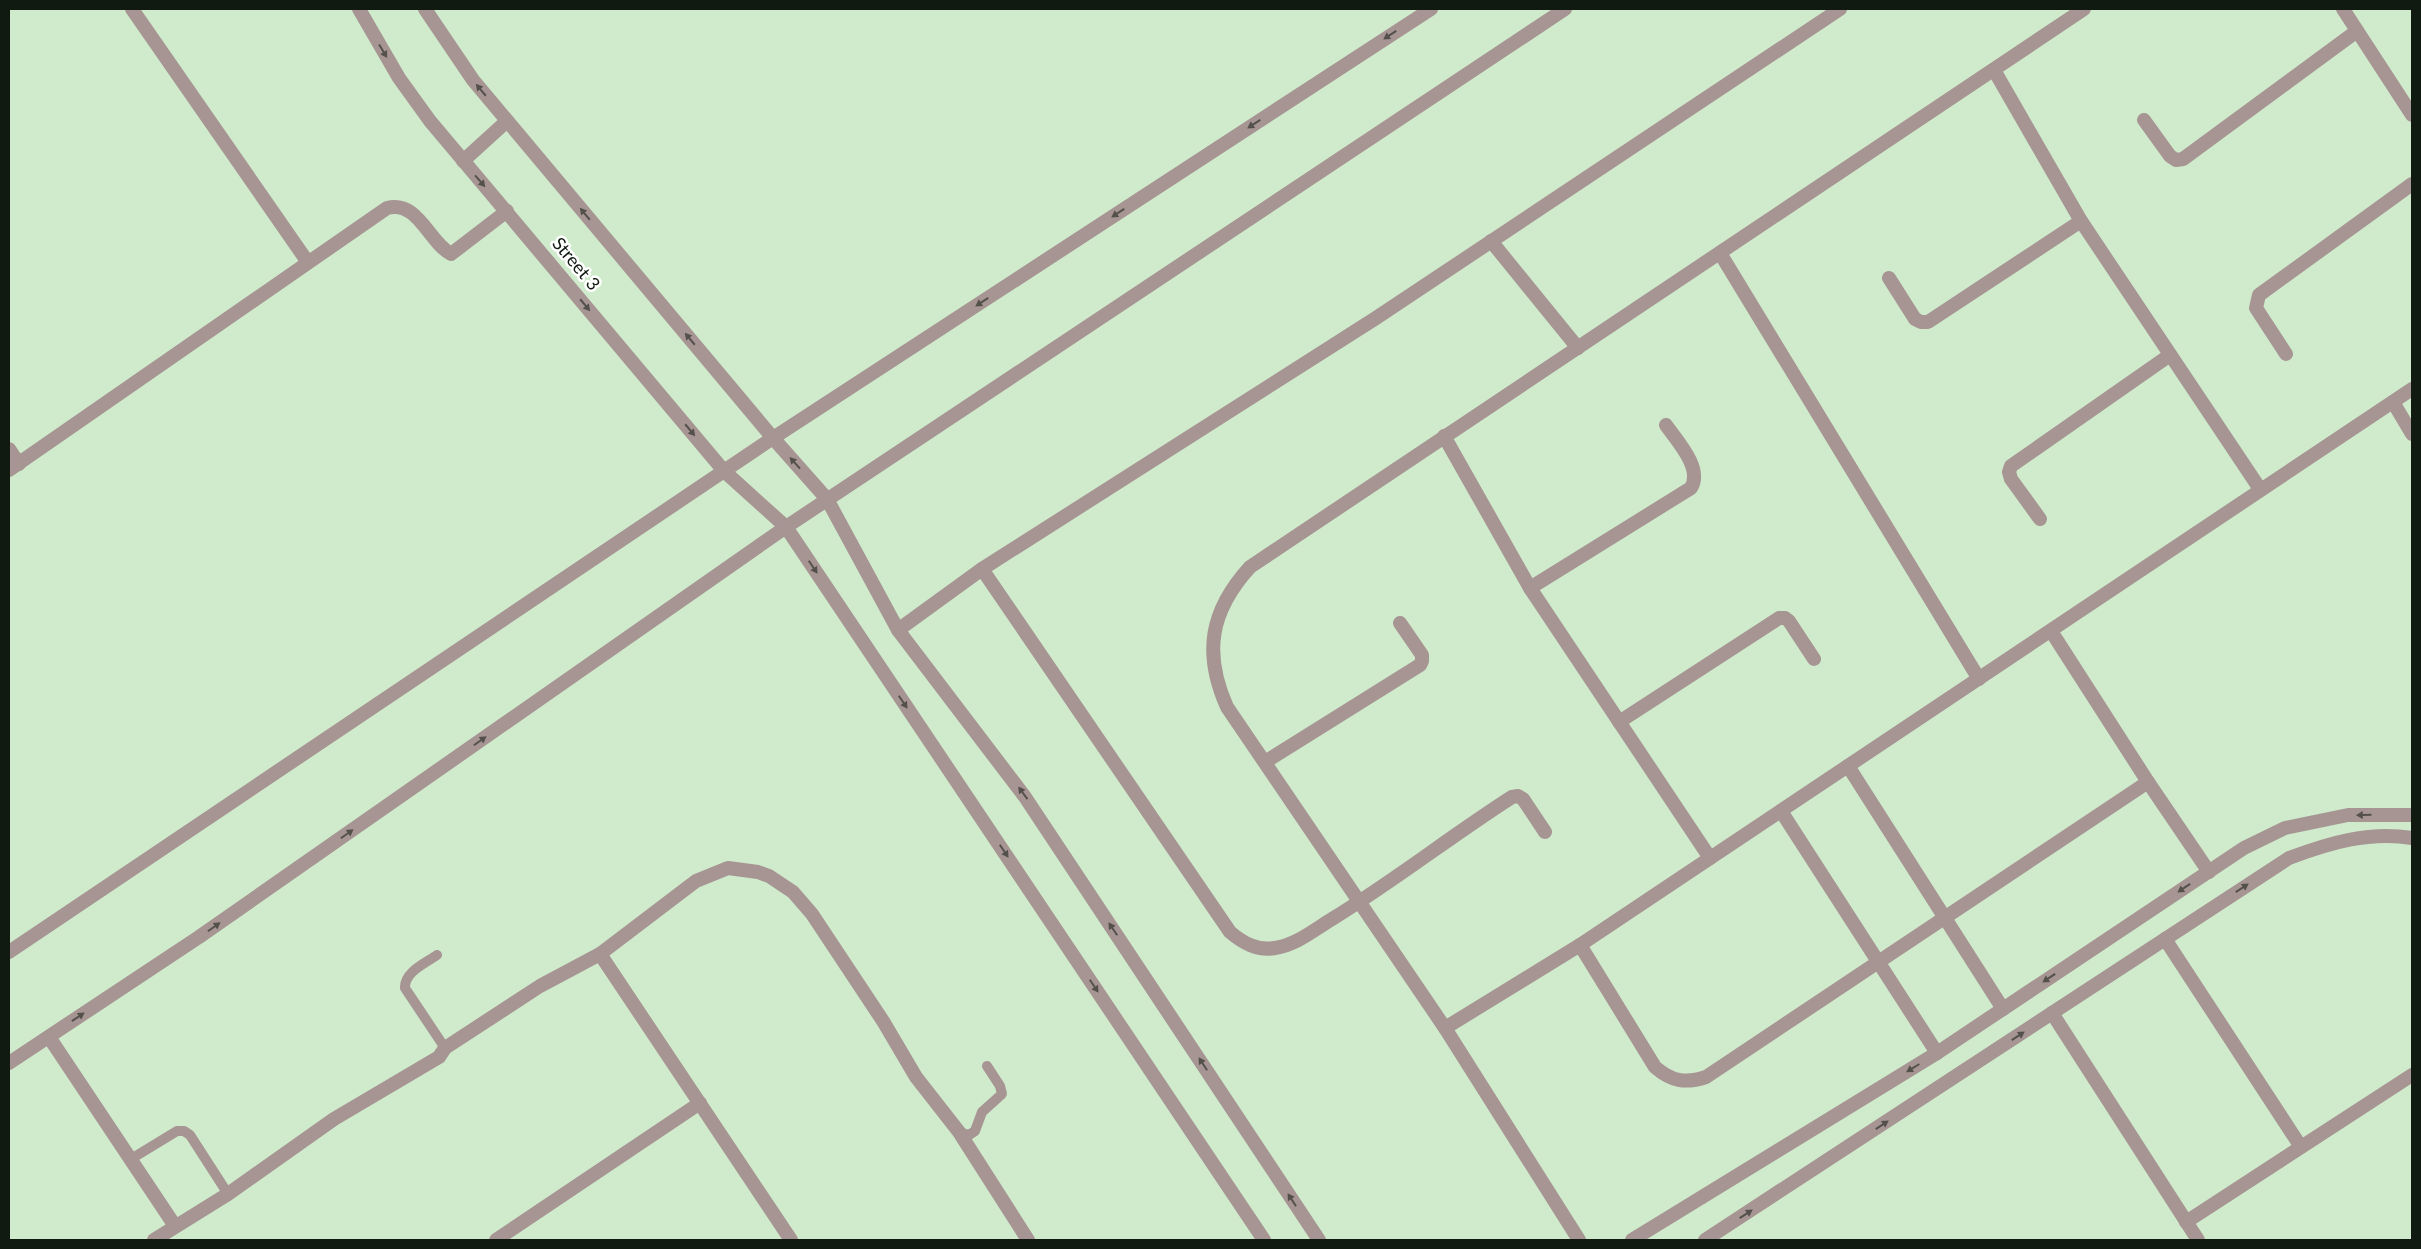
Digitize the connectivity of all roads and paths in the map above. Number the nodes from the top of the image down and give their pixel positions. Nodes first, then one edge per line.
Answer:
1 (132, 9) edge
2 (359, 9) edge
3 (425, 9) edge
4 (1431, 9) edge
5 (1566, 9) edge
6 (1840, 9) edge
7 (2084, 9) edge
8 (2343, 9) edge
9 (2357, 31) junction
10 (1994, 70) junction
11 (2412, 115) edge
12 (2144, 120) dead end
13 (507, 121) junction
14 (463, 161) junction
15 (2412, 184) edge
16 (507, 211) junction
17 (2080, 221) junction
18 (1491, 241) junction
19 (1720, 253) junction
20 (307, 261) junction
21 (1889, 278) dead end
22 (1578, 348) junction
23 (2286, 354) dead end
24 (2170, 355) junction
25 (2412, 389) edge
26 (2393, 402) junction
27 (1666, 424) dead end
28 (2412, 434) edge
29 (1444, 436) junction
30 (773, 438) junction
31 (9, 449) edge
32 (14, 467) edge
33 (724, 471) junction
34 (2260, 489) junction
35 (827, 499) junction
36 (2040, 519) dead end
37 (786, 527) junction
38 (982, 569) junction
39 (1530, 588) junction
40 (1400, 623) dead end
41 (898, 630) junction
42 (2051, 631) junction
43 (1814, 659) dead end
44 (1979, 679) junction
45 (1619, 722) junction
46 (1265, 762) junction
47 (1848, 766) junction
48 (2148, 782) junction
49 (1781, 811) junction
50 (2412, 815) edge
51 (1545, 832) dead end
52 (2412, 838) edge
53 (1710, 858) junction
54 (2209, 872) junction
55 (1359, 902) junction
56 (1944, 917) junction
57 (2165, 939) junction
58 (1580, 945) junction
59 (9, 952) edge
60 (600, 954) junction
61 (437, 955) dead end
62 (1878, 961) junction
63 (2003, 1009) junction
64 (2052, 1013) junction
65 (1446, 1028) junction
66 (49, 1037) junction
67 (445, 1048) junction
68 (1937, 1053) junction
69 (9, 1063) edge
70 (987, 1066) dead end
71 (2412, 1075) edge
72 (700, 1103) junction
73 (959, 1132) junction
74 (2301, 1147) junction
75 (131, 1159) junction
76 (228, 1194) junction
77 (2186, 1222) junction
78 (175, 1226) junction
79 (154, 1240) edge
80 (496, 1240) edge
81 (791, 1240) edge
82 (1028, 1240) edge
83 (1264, 1240) edge
84 (1319, 1240) edge
85 (1579, 1240) edge
86 (1632, 1240) edge
87 (1706, 1240) edge
88 (2198, 1240) edge

1 - 20 street
2 -> 14 street, Street 3
13 -> 3 street
4 -> 30 street
5 - 35 street
6 - 18 street
7 - 10 street
8 - 9 street
9 - 11 street
9 - 12 street
10 - 17 street
10 - 19 street
13 - 14 street
30 -> 13 street
14 -> 16 street, Street 3
15 - 23 street
16 - 20 street
16 -> 33 street, Street 3
17 - 21 street
17 - 24 street
18 - 22 street
18 - 38 street
19 - 22 street
19 - 44 street
20 - 32 street
22 - 29 street
24 - 34 street
24 - 36 street
25 - 26 street
26 - 28 street
26 - 34 street
27 - 39 street
29 - 39 street
29 - 46 street
30 - 33 street
35 -> 30 street
31 - 32 street
33 - 37 street, Street 3
33 - 59 street
34 - 42 street
35 - 37 street
35 - 41 street
66 -> 37 street
37 -> 83 street, Street 3
38 - 41 street
38 - 55 street
39 - 45 street
40 - 46 street
84 -> 41 street
42 - 44 street
42 - 48 street
43 - 45 street
44 - 47 street
45 - 53 street
46 - 55 street
47 - 49 street
47 - 56 street
48 - 54 street
48 - 56 street
49 - 53 street
49 - 62 street
50 -> 54 street
51 - 55 street
57 -> 52 street
53 - 58 street
54 -> 63 street
55 - 65 street
56 - 62 street
56 - 63 street
57 - 64 street
57 - 74 street
58 - 62 street
58 - 65 street
60 - 67 street
60 - 72 street
60 - 73 street
61 - 67 lane
62 - 68 street
63 - 68 street
64 - 77 street
87 -> 64 street
65 - 85 street
66 - 69 street
66 - 75 street
67 - 76 street
68 -> 86 street
70 - 73 lane
71 - 74 street
72 - 80 street
72 - 81 street
73 - 82 street
74 - 77 street
75 - 76 lane
75 - 78 street
76 - 78 street
77 - 88 street
78 - 79 street

